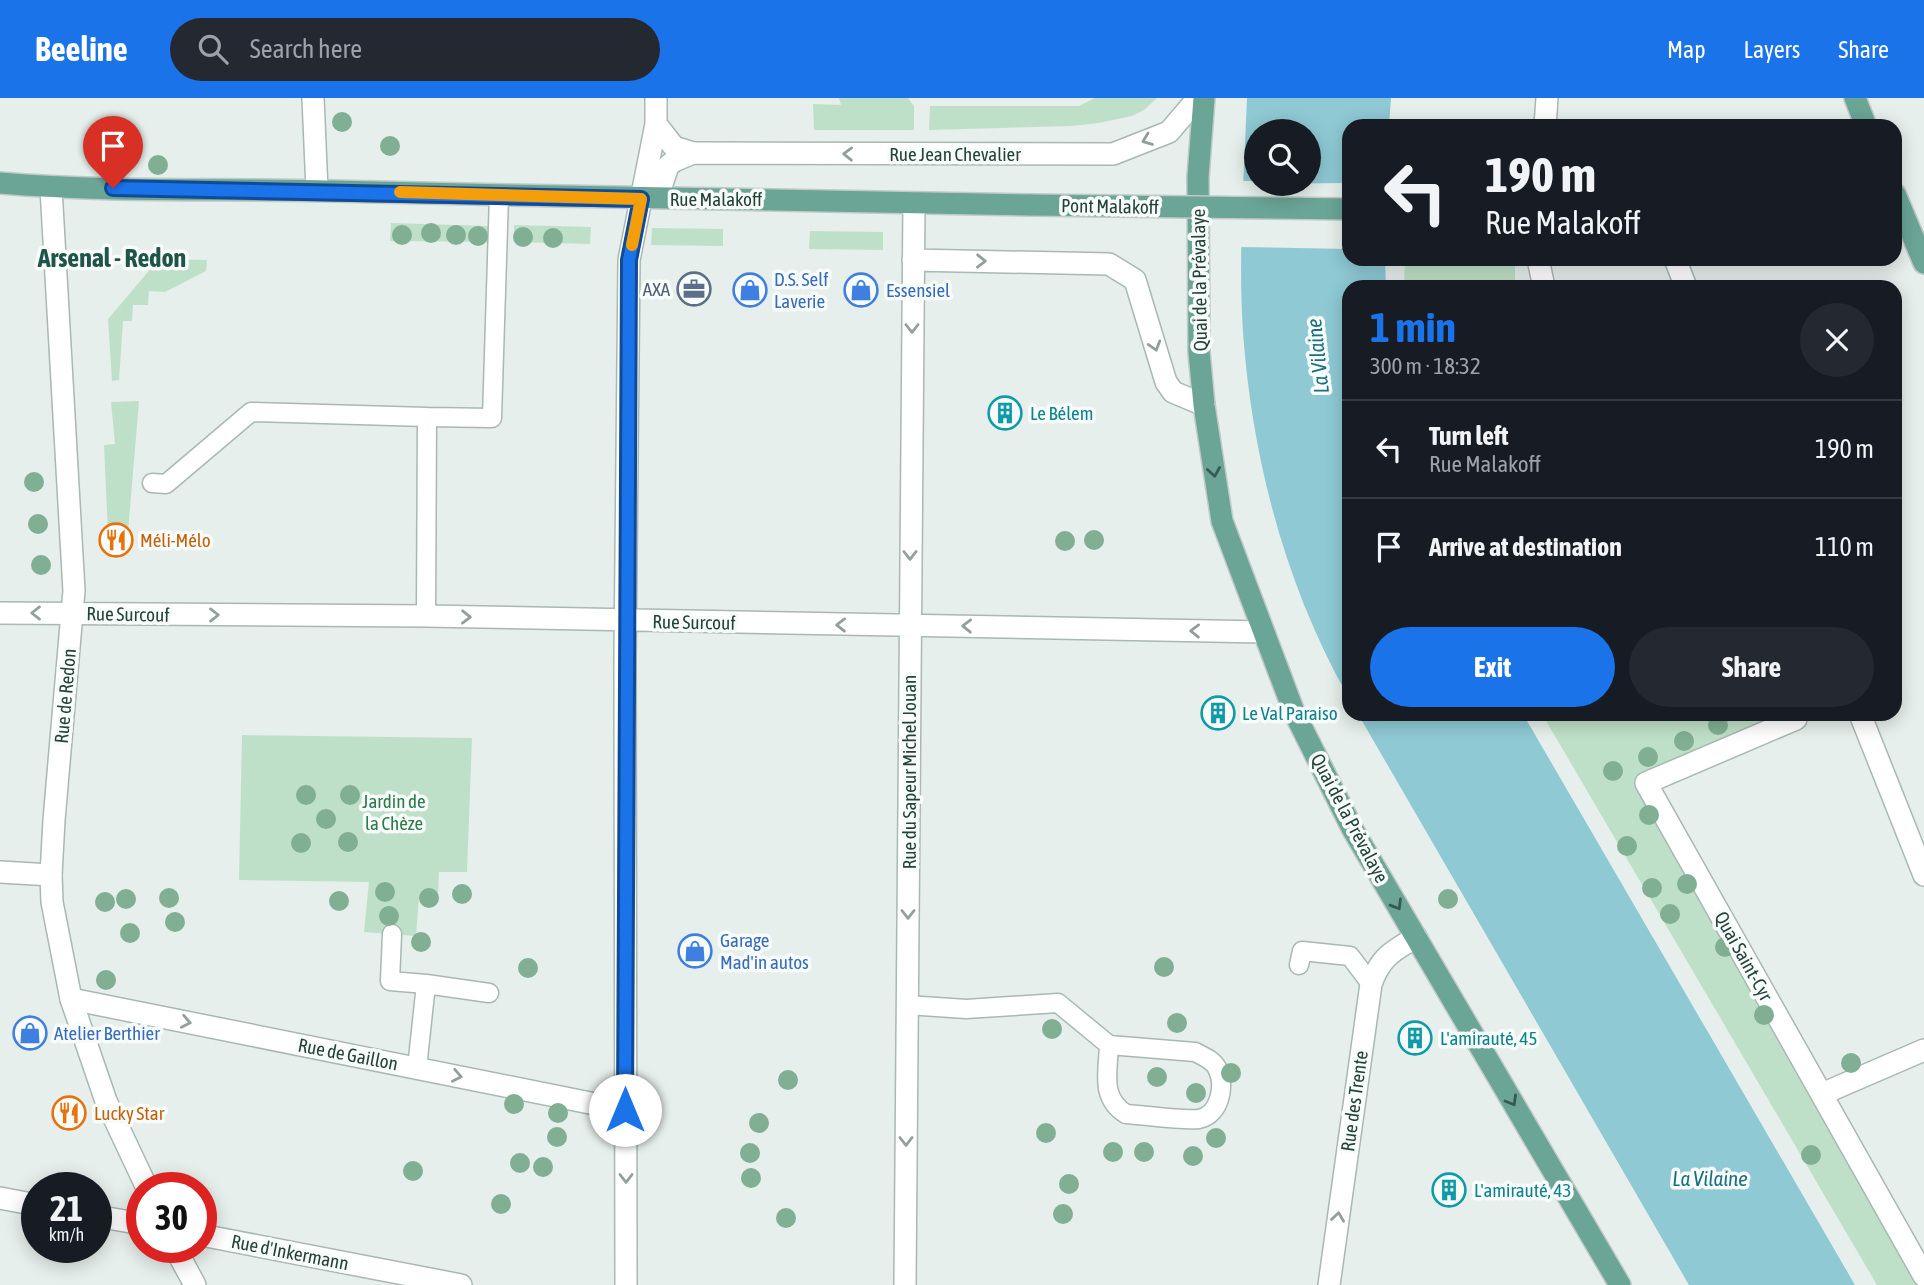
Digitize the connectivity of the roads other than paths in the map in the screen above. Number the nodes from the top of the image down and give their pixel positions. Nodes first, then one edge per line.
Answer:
1 (313, 98) edge
2 (656, 98) edge
3 (1198, 98) edge
4 (1204, 98) edge
5 (1547, 98) edge
6 (1855, 98) edge
7 (1546, 119) edge
8 (1863, 119) edge
9 (656, 124) junction
10 (693, 153) junction
11 (0, 183) edge
12 (51, 188) junction
13 (317, 190) junction
14 (499, 195) junction
15 (641, 199) junction
16 (914, 203) junction
17 (1342, 209) edge
18 (1902, 225) edge
19 (913, 260) junction
20 (1924, 262) edge
21 (1204, 405) junction
22 (427, 416) junction
23 (152, 484) dead end
24 (0, 613) edge
25 (72, 613) junction
26 (426, 616) junction
27 (626, 620) junction
28 (910, 625) junction
29 (1263, 632) junction
30 (1791, 721) edge
31 (1863, 721) edge
32 (0, 872) edge
33 (51, 875) junction
34 (1924, 875) edge
35 (392, 934) dead end
36 (1416, 937) junction
37 (1299, 965) dead end
38 (426, 984) junction
39 (1371, 984) junction
40 (489, 993) dead end
41 (71, 999) junction
42 (907, 1005) junction
43 (1109, 1045) junction
44 (1924, 1050) edge
45 (417, 1068) junction
46 (1822, 1094) junction
47 (625, 1110) junction
48 (139, 1172) edge
49 (0, 1198) edge
50 (21, 1202) edge
51 (217, 1238) edge
52 (184, 1263) edge
53 (1924, 1276) edge
54 (195, 1285) edge
55 (461, 1285) edge
56 (626, 1285) edge
57 (905, 1285) edge
58 (1329, 1285) edge
59 (1620, 1285) edge

1 - 13 street
2 - 9 street
3 -> 10 street, Rue Jean Chevalier
4 - 21 main road, Quai de la Prévalaye
5 - 7 street
6 - 8 main road
9 - 10 street
9 - 15 street
10 - 15 street
11 - 12 main road, Rue Malakoff
12 - 13 main road, Rue Malakoff
12 - 25 street, Rue de Redon
13 - 14 main road, Rue Malakoff
14 - 15 main road, Rue Malakoff
14 - 22 lane
15 - 16 main road, Rue Malakoff
15 - 27 street
16 - 17 main road, Pont Malakoff, bridge
16 - 19 street
18 - 20 main road
19 -> 21 street
19 -> 28 street, Rue du Sapeur Michel Jouan
21 -> 29 main road, Quai de la Prévalaye
22 - 23 lane
22 - 26 lane
25 -> 24 street, Rue Surcouf
25 -> 26 street, Rue Surcouf
25 - 33 street, Rue de Redon
26 -> 27 street, Rue Surcouf
28 -> 27 street, Rue Surcouf
27 - 47 street
29 -> 28 street, Rue Surcouf
28 -> 42 street, Rue du Sapeur Michel Jouan
29 -> 36 main road, Quai de la Prévalaye
30 - 46 street, Quai Saint-Cyr
31 - 34 street
32 - 33 street
33 - 41 street, Rue de Redon
35 - 38 lane
36 - 39 street, Rue des Trente
36 -> 59 main road, Quai de la Prévalaye
37 - 39 lane
38 - 40 lane
38 - 45 lane
58 -> 39 street, Rue des Trente
41 -> 45 street, Rue de Gaillon
41 - 48 street, Rue de Redon
42 - 43 lane
42 -> 57 street, Rue du Sapeur Michel Jouan
43 - 43 lane
44 - 46 street
45 -> 47 street, Rue de Gaillon
46 - 53 street, Quai Saint-Cyr
47 -> 56 street
49 - 50 street
51 - 55 street, Rue d'Inkermann
52 - 54 street

